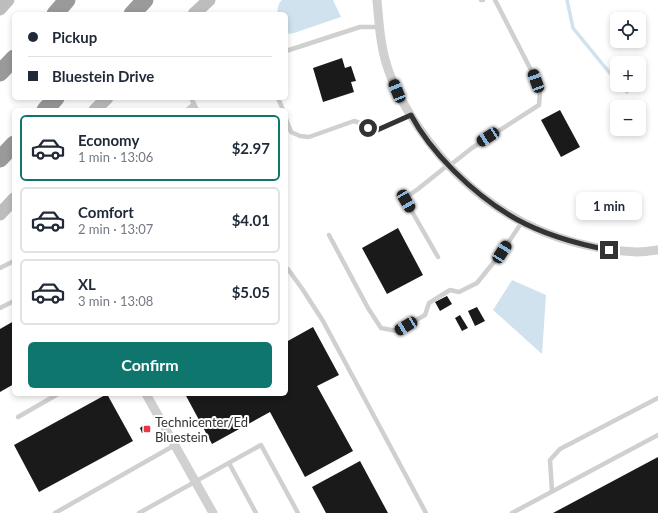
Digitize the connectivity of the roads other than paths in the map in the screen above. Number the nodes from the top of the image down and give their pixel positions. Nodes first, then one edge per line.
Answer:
1 (8, 0) edge
2 (67, 0) edge
3 (145, 0) edge
4 (209, 0) edge
5 (377, 0) edge
6 (495, 0) edge
7 (0, 9) edge
8 (56, 12) edge
9 (134, 12) edge
10 (196, 12) edge
11 (379, 27) junction
12 (288, 50) edge
13 (12, 60) edge
14 (0, 73) edge
15 (54, 100) edge
16 (105, 100) edge
17 (192, 100) edge
18 (194, 104) junction
19 (47, 108) edge
20 (97, 108) edge
21 (189, 108) edge
22 (196, 108) edge
23 (411, 115) junction
24 (288, 124) edge
25 (12, 146) edge
26 (0, 159) edge
27 (448, 165) junction
28 (12, 204) edge
29 (0, 214) edge
30 (522, 222) junction
31 (329, 235) dead end
32 (658, 250) edge
33 (438, 258) dead end
34 (12, 261) edge
35 (0, 268) edge
36 (288, 269) edge
37 (12, 302) edge
38 (0, 308) edge
39 (55, 396) edge
40 (147, 396) edge
41 (658, 398) edge
42 (18, 417) dead end
43 (658, 435) edge
44 (175, 445) junction
45 (229, 463) junction
46 (196, 482) junction
47 (552, 491) junction
48 (55, 513) edge
49 (139, 513) edge
50 (213, 513) edge
51 (256, 513) edge
52 (298, 513) edge
53 (426, 513) edge
54 (512, 513) edge

1 - 7 main road
2 - 8 highway
3 - 9 highway
4 - 10 main road
5 - 11 street
6 - 27 lane
11 - 12 lane
11 - 23 street
13 - 14 highway
15 - 19 highway
16 - 20 main road
17 - 18 lane
18 - 21 lane
18 - 22 lane
23 - 24 lane
23 - 27 street
25 - 26 highway
27 - 30 street
27 - 33 lane
28 - 29 main road
30 - 31 lane
30 - 32 street
34 - 35 lane
36 - 53 lane
37 - 38 lane
39 - 42 lane
40 - 44 street
41 - 47 lane
43 - 47 lane
44 - 46 street
44 - 48 lane
45 - 46 lane
45 - 51 lane
45 - 52 lane
46 - 49 lane
46 - 50 street
47 - 54 lane

